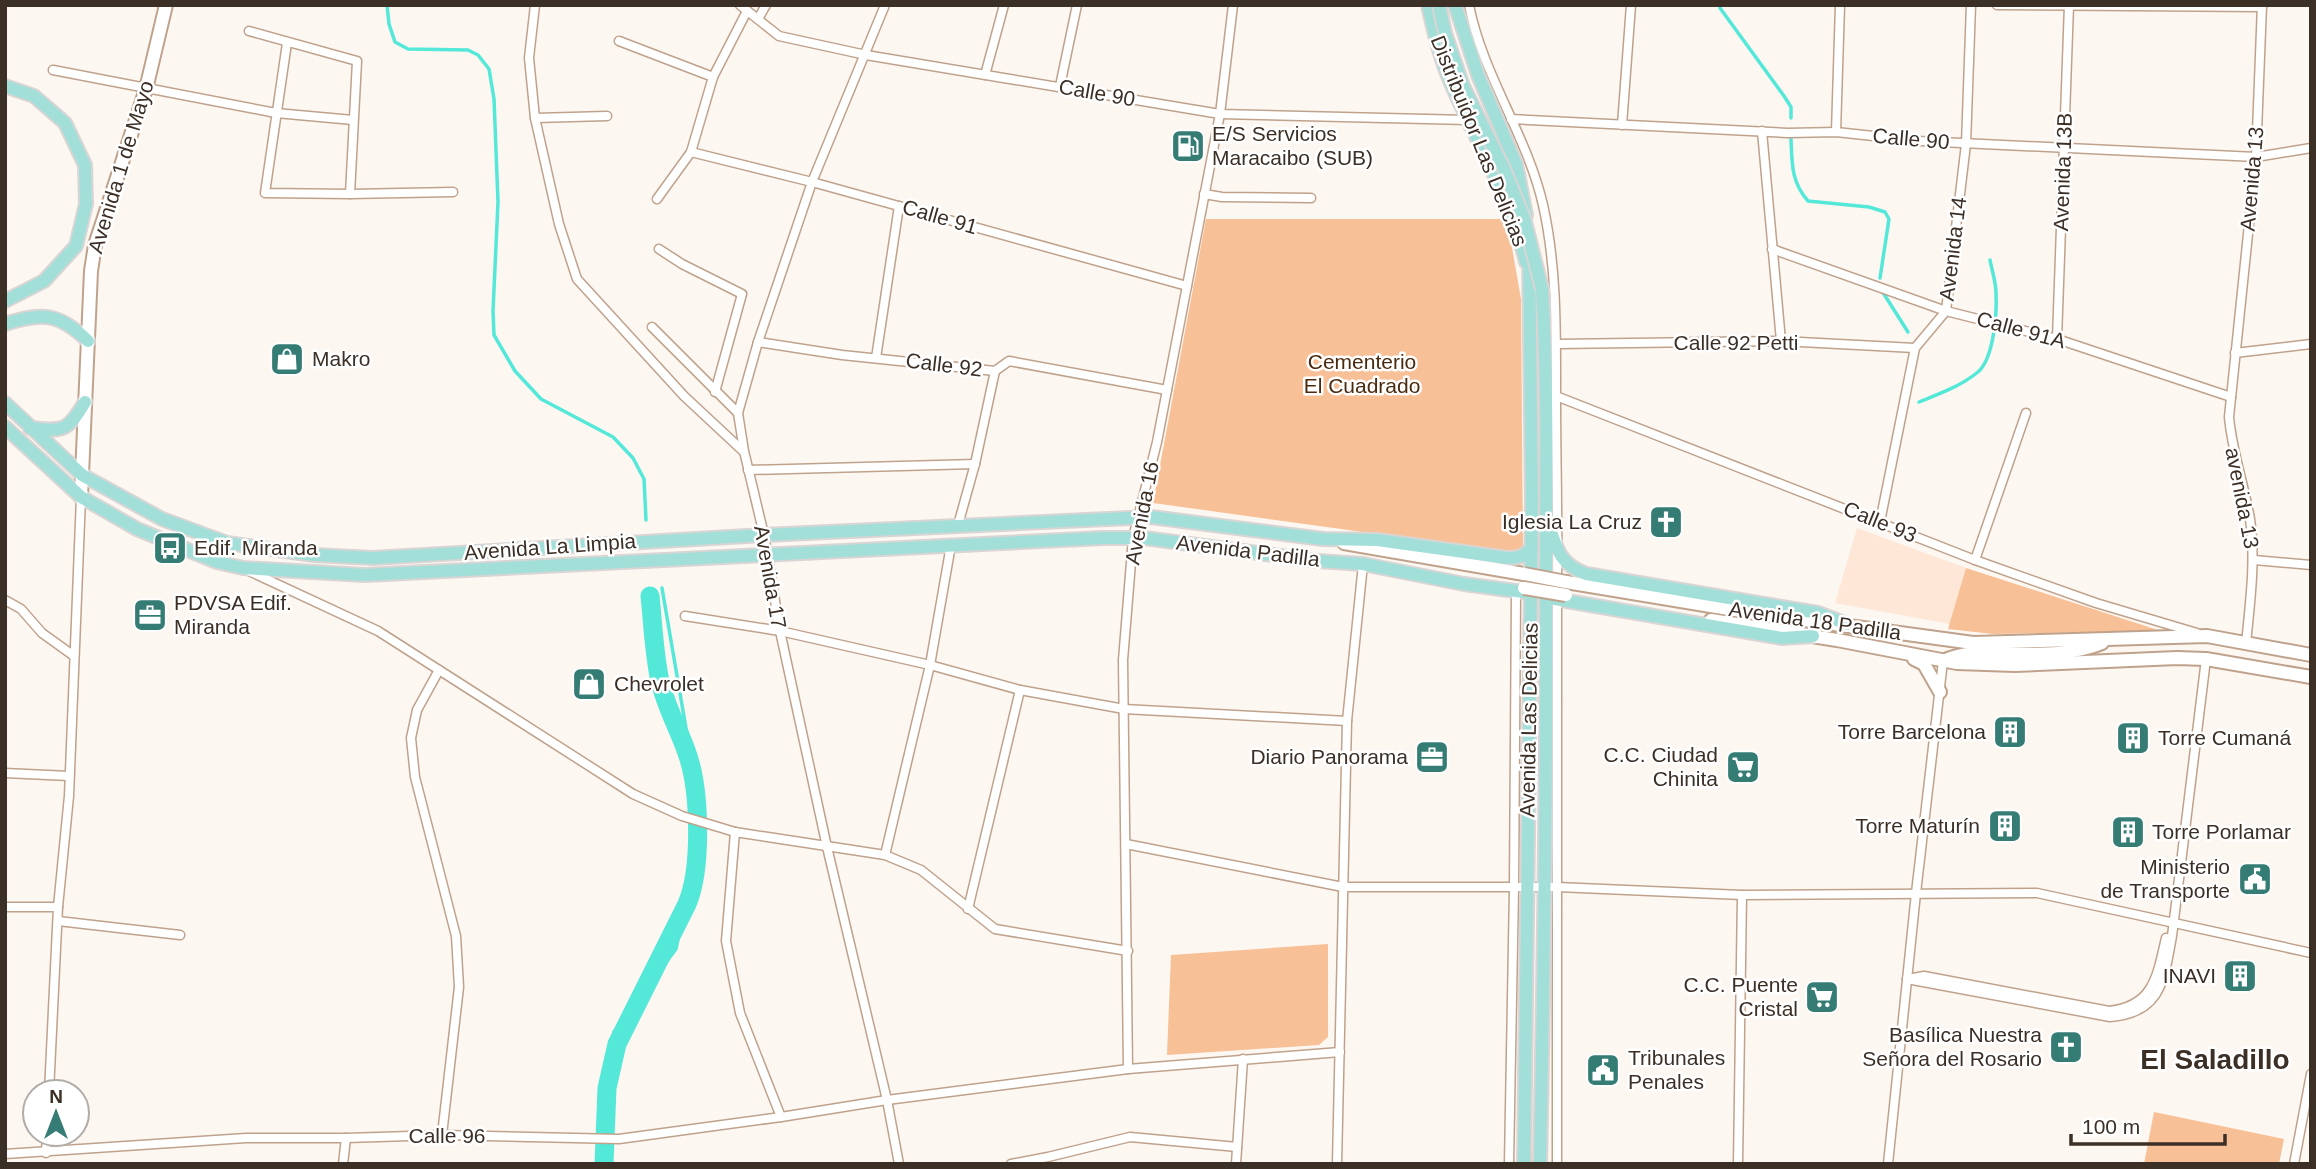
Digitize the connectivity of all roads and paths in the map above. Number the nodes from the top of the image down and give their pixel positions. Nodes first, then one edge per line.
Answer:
1 (166, 5) edge
2 (535, 5) edge
3 (766, 5) edge
4 (886, 5) edge
5 (1004, 5) edge
6 (1077, 5) edge
7 (1233, 5) edge
8 (1428, 5) edge
9 (1439, 5) edge
10 (1455, 5) edge
11 (1469, 5) edge
12 (1630, 5) edge
13 (1840, 5) edge
14 (1970, 5) edge
15 (1997, 5) edge
16 (2069, 6) edge
17 (2262, 6) edge
18 (744, 8) edge
19 (758, 19) junction
20 (249, 31) dead end
21 (619, 41) dead end
22 (287, 43) junction
23 (866, 55) junction
24 (53, 70) dead end
25 (985, 75) junction
26 (713, 77) junction
27 (5, 86) edge
28 (1060, 86) junction
29 (146, 89) junction
30 (276, 113) junction
31 (1220, 114) junction
32 (607, 116) dead end
33 (536, 118) junction
34 (1511, 119) junction
35 (353, 120) junction
36 (1468, 120) junction
37 (1622, 125) junction
38 (1762, 131) junction
39 (1836, 132) junction
40 (1966, 144) junction
41 (2064, 148) junction
42 (2311, 148) edge
43 (691, 152) junction
44 (2256, 157) junction
45 (812, 181) junction
46 (453, 192) dead end
47 (350, 194) junction
48 (1204, 194) junction
49 (1311, 198) dead end
50 (657, 199) dead end
51 (899, 206) junction
52 (659, 249) dead end
53 (1772, 249) junction
54 (1530, 276) junction
55 (1187, 286) junction
56 (5, 301) edge
57 (1946, 311) junction
58 (5, 324) edge
59 (652, 327) dead end
60 (2057, 339) junction
61 (88, 341) junction
62 (1781, 341) junction
63 (758, 342) junction
64 (1557, 344) junction
65 (2311, 344) edge
66 (1915, 348) junction
67 (2235, 353) junction
68 (876, 358) junction
69 (995, 371) junction
70 (1167, 390) junction
71 (715, 392) junction
72 (1556, 396) junction
73 (2231, 397) junction
74 (85, 402) junction
75 (5, 403) edge
76 (738, 413) junction
77 (2026, 413) dead end
78 (5, 427) edge
79 (30, 428) junction
80 (744, 451) junction
81 (975, 464) junction
82 (748, 470) junction
83 (82, 475) junction
84 (80, 497) junction
85 (1547, 514) junction
86 (1139, 518) junction
87 (1880, 522) junction
88 (958, 526) junction
89 (764, 534) junction
90 (1133, 538) junction
91 (1323, 539) junction
92 (951, 545) junction
93 (1531, 548) junction
94 (1558, 550) junction
95 (766, 555) junction
96 (1975, 560) junction
97 (2254, 560) junction
98 (1407, 561) junction
99 (1363, 564) junction
100 (2311, 565) edge
101 (243, 568) junction
102 (1516, 592) junction
103 (1531, 593) junction
104 (1552, 598) junction
105 (5, 600) edge
106 (1704, 612) junction
107 (685, 616) dead end
108 (1847, 624) junction
109 (780, 631) junction
110 (1813, 636) junction
111 (2207, 636) junction
112 (2112, 639) junction
113 (2246, 644) junction
114 (1908, 654) junction
115 (2311, 655) edge
116 (74, 656) junction
117 (2206, 659) junction
118 (1943, 661) junction
119 (930, 665) junction
120 (439, 670) junction
121 (2311, 677) edge
122 (1020, 690) junction
123 (1940, 692) junction
124 (1124, 709) junction
125 (1347, 721) junction
126 (5, 773) edge
127 (69, 776) junction
128 (734, 832) junction
129 (1126, 844) junction
130 (827, 848) junction
131 (885, 855) junction
132 (1343, 887) junction
133 (1551, 887) junction
134 (1521, 888) junction
135 (1916, 893) junction
136 (1742, 895) junction
137 (5, 907) edge
138 (58, 907) junction
139 (968, 909) junction
140 (58, 921) junction
141 (2173, 923) junction
142 (180, 935) dead end
143 (1128, 951) junction
144 (2311, 953) edge
145 (1907, 979) junction
146 (1340, 1052) junction
147 (1243, 1059) junction
148 (1128, 1069) junction
149 (2311, 1074) edge
150 (50, 1078) edge
151 (2309, 1088) edge
152 (887, 1100) junction
153 (781, 1117) junction
154 (442, 1135) junction
155 (346, 1138) junction
156 (1237, 1147) junction
157 (46, 1148) edge
158 (46, 1153) junction
159 (5, 1154) edge
160 (344, 1164) edge
161 (899, 1164) edge
162 (1011, 1164) edge
163 (1236, 1164) edge
164 (1337, 1164) edge
165 (1509, 1164) edge
166 (1524, 1164) edge
167 (1541, 1164) edge
168 (1557, 1164) edge
169 (1738, 1164) edge
170 (1888, 1164) edge
171 (2294, 1164) edge

1 - 29 street, Avenida 1 de Mayo
2 - 33 street
3 - 19 street
4 - 23 street, Avenida 17
5 - 25 street
6 - 28 street
7 - 31 street, Avenida 16
8 - 36 main road, Distribuidor Las Delicias
9 - 85 main road, Avenida Las Delicias, bridge
10 - 54 main road
11 - 34 street, Distribuidor Las Delicias
12 - 37 street
13 - 39 street
14 - 40 street, Avenida 14
15 - 16 street
16 - 17 street
16 - 41 street, Avenida 13B
17 - 44 street, Avenida 13
18 - 19 street, Calle 90
18 - 26 street
19 - 23 street, Calle 90
20 - 22 street
21 - 26 street
22 - 30 street
22 - 35 street
23 - 25 street, Calle 90
23 - 45 street, Avenida 17
24 - 29 street
25 - 28 street, Calle 90
26 - 43 street
27 - 56 main road
28 - 31 street, Calle 90
29 - 30 street
29 - 61 street, Avenida 1 de Mayo
30 - 35 street
30 - 47 street
31 - 36 street, Calle 90
31 - 48 street, Avenida 16
32 - 33 street
33 - 80 street
34 - 37 street, Calle 90
34 - 64 street, Distribuidor Las Delicias
35 - 47 street
36 - 54 main road, Distribuidor Las Delicias
37 - 38 street, Calle 90
38 - 39 street, Calle 90
38 - 53 street
39 - 40 street, Calle 90
40 - 41 street, Calle 90
40 - 57 street, Avenida 14
41 - 44 street, Calle 90
41 - 60 street, Avenida 13B
42 - 44 street, Calle 90
43 - 45 street, Calle 91
43 - 50 street
44 - 67 street, Avenida 13
45 - 51 street, Calle 91
45 - 63 street, Avenida 17
46 - 47 street
48 - 49 street
48 - 55 street, Avenida 16
51 - 55 street, Calle 91
51 - 68 street
52 - 71 street
53 - 57 street, Calle 91A
53 - 62 street
54 - 93 main road, Avenida Las Delicias
55 - 70 street, Avenida 16
57 - 60 street, Calle 91A
57 - 66 street, Avenida 14
58 - 61 main road
59 - 71 street
60 - 73 street, Calle 91A
61 - 74 street, Avenida 1 de Mayo
62 - 64 street, Calle 92 Petti
62 - 66 street, Calle 92 Petti
63 - 68 street, Calle 92
63 - 76 street, Avenida 17
64 - 72 street
65 - 67 street
66 - 87 street, Avenida 14
67 - 73 street, avenida 13
68 - 69 street, Calle 92
69 - 70 street, Calle 92
69 - 81 street
70 - 86 street, Avenida 16
71 - 76 street
72 - 87 street, Calle 93
72 - 94 street
73 - 97 street, avenida 13
74 - 79 main road
74 - 83 street, Avenida 1 de Mayo
75 - 79 main road, Avenida La Limpia
76 - 80 street, Avenida 17
77 - 96 street
78 - 84 main road, Avenida La Limpia
79 - 83 main road, Avenida La Limpia
80 - 82 street, Avenida 17
81 - 82 street
81 - 88 street
82 - 89 street, Avenida 17
83 - 84 street, Avenida 1 de Mayo
83 - 89 main road, Avenida La Limpia
84 - 101 main road, Avenida La Limpia
84 - 116 street
85 - 94 main road
85 - 104 main road, Avenida Las Delicias
86 - 88 main road, Avenida La Limpia
86 - 90 street, Avenida 16
86 - 91 main road, Avenida Padilla
87 - 96 street, Calle 93
88 - 89 main road, Avenida La Limpia
89 - 95 street, Avenida 17
90 - 92 main road, Avenida La Limpia
90 - 99 main road, Avenida Padilla
90 - 124 street, Avenida 16
91 - 93 main road, Avenida Padilla
91 - 98 street, Avenida 18 Padilla
92 - 95 main road, Avenida La Limpia
92 - 119 street
93 - 103 main road, Avenida Las Delicias
94 - 104 main road
94 - 108 main road
95 - 101 main road, Avenida La Limpia
95 - 109 street, Avenida 17
96 - 111 street, Calle 93
97 - 100 street
97 - 113 street, avenida 13
98 - 99 street, Avenida 18 Padilla
98 - 106 street, Avenida 18 Padilla, bridge
99 - 102 main road, Avenida Padilla
99 - 125 street
101 - 120 street
102 - 103 main road, Avenida Padilla
102 - 134 street, Avenida Las Delicias
103 - 134 main road, Avenida Las Delicias
104 - 110 main road
104 - 133 main road, Avenida Las Delicias
105 - 116 street
106 - 108 street, Avenida 18 Padilla
106 - 110 street, Avenida 18 Padilla
107 - 109 street
108 - 112 street, Avenida 18 Padilla
109 - 119 street
109 - 130 street, Avenida 17
110 - 114 street, Avenida 18 Padilla
111 - 112 street, Avenida 18 Padilla
111 - 113 street, Avenida 18 Padilla
112 - 118 street
113 - 115 street, Avenida 18 Padilla
114 - 118 street, Avenida 18 Padilla
114 - 123 street
116 - 127 street
117 - 118 street, Avenida 18 Padilla
117 - 121 street, Avenida 18 Padilla
117 - 141 street
118 - 123 street
119 - 122 street
119 - 131 street
120 - 128 street
120 - 154 street
122 - 124 street
122 - 139 street
123 - 135 street
124 - 125 street
124 - 129 street, Avenida 16
125 - 132 street
126 - 127 street
127 - 138 street
128 - 130 street
128 - 153 street
129 - 132 street
129 - 143 street, Avenida 16
130 - 131 street
130 - 152 street, Avenida 17
131 - 139 street
132 - 134 street
132 - 146 street
133 - 134 street
133 - 136 street
133 - 167 main road, Avenida Las Delicias
133 - 168 street, Avenida Las Delicias
134 - 165 street, Avenida Las Delicias
134 - 166 main road, Avenida Las Delicias
135 - 136 street
135 - 141 street
135 - 145 street
136 - 169 street
137 - 138 street
138 - 140 street
139 - 143 street
140 - 142 street
140 - 150 street
141 - 144 street
141 - 145 street
143 - 148 street, Avenida 16
145 - 170 street
146 - 147 street, Calle 96
146 - 164 street
147 - 148 street, Calle 96
147 - 156 street
148 - 152 street, Calle 96
149 - 151 street
151 - 171 street
152 - 153 street, Calle 96
152 - 161 street, Avenida 17
153 - 154 street, Calle 96
154 - 155 street, Calle 96
155 - 158 street, Calle 96
155 - 160 street
156 - 162 street
156 - 163 street
157 - 158 street
158 - 159 street, Calle 96

